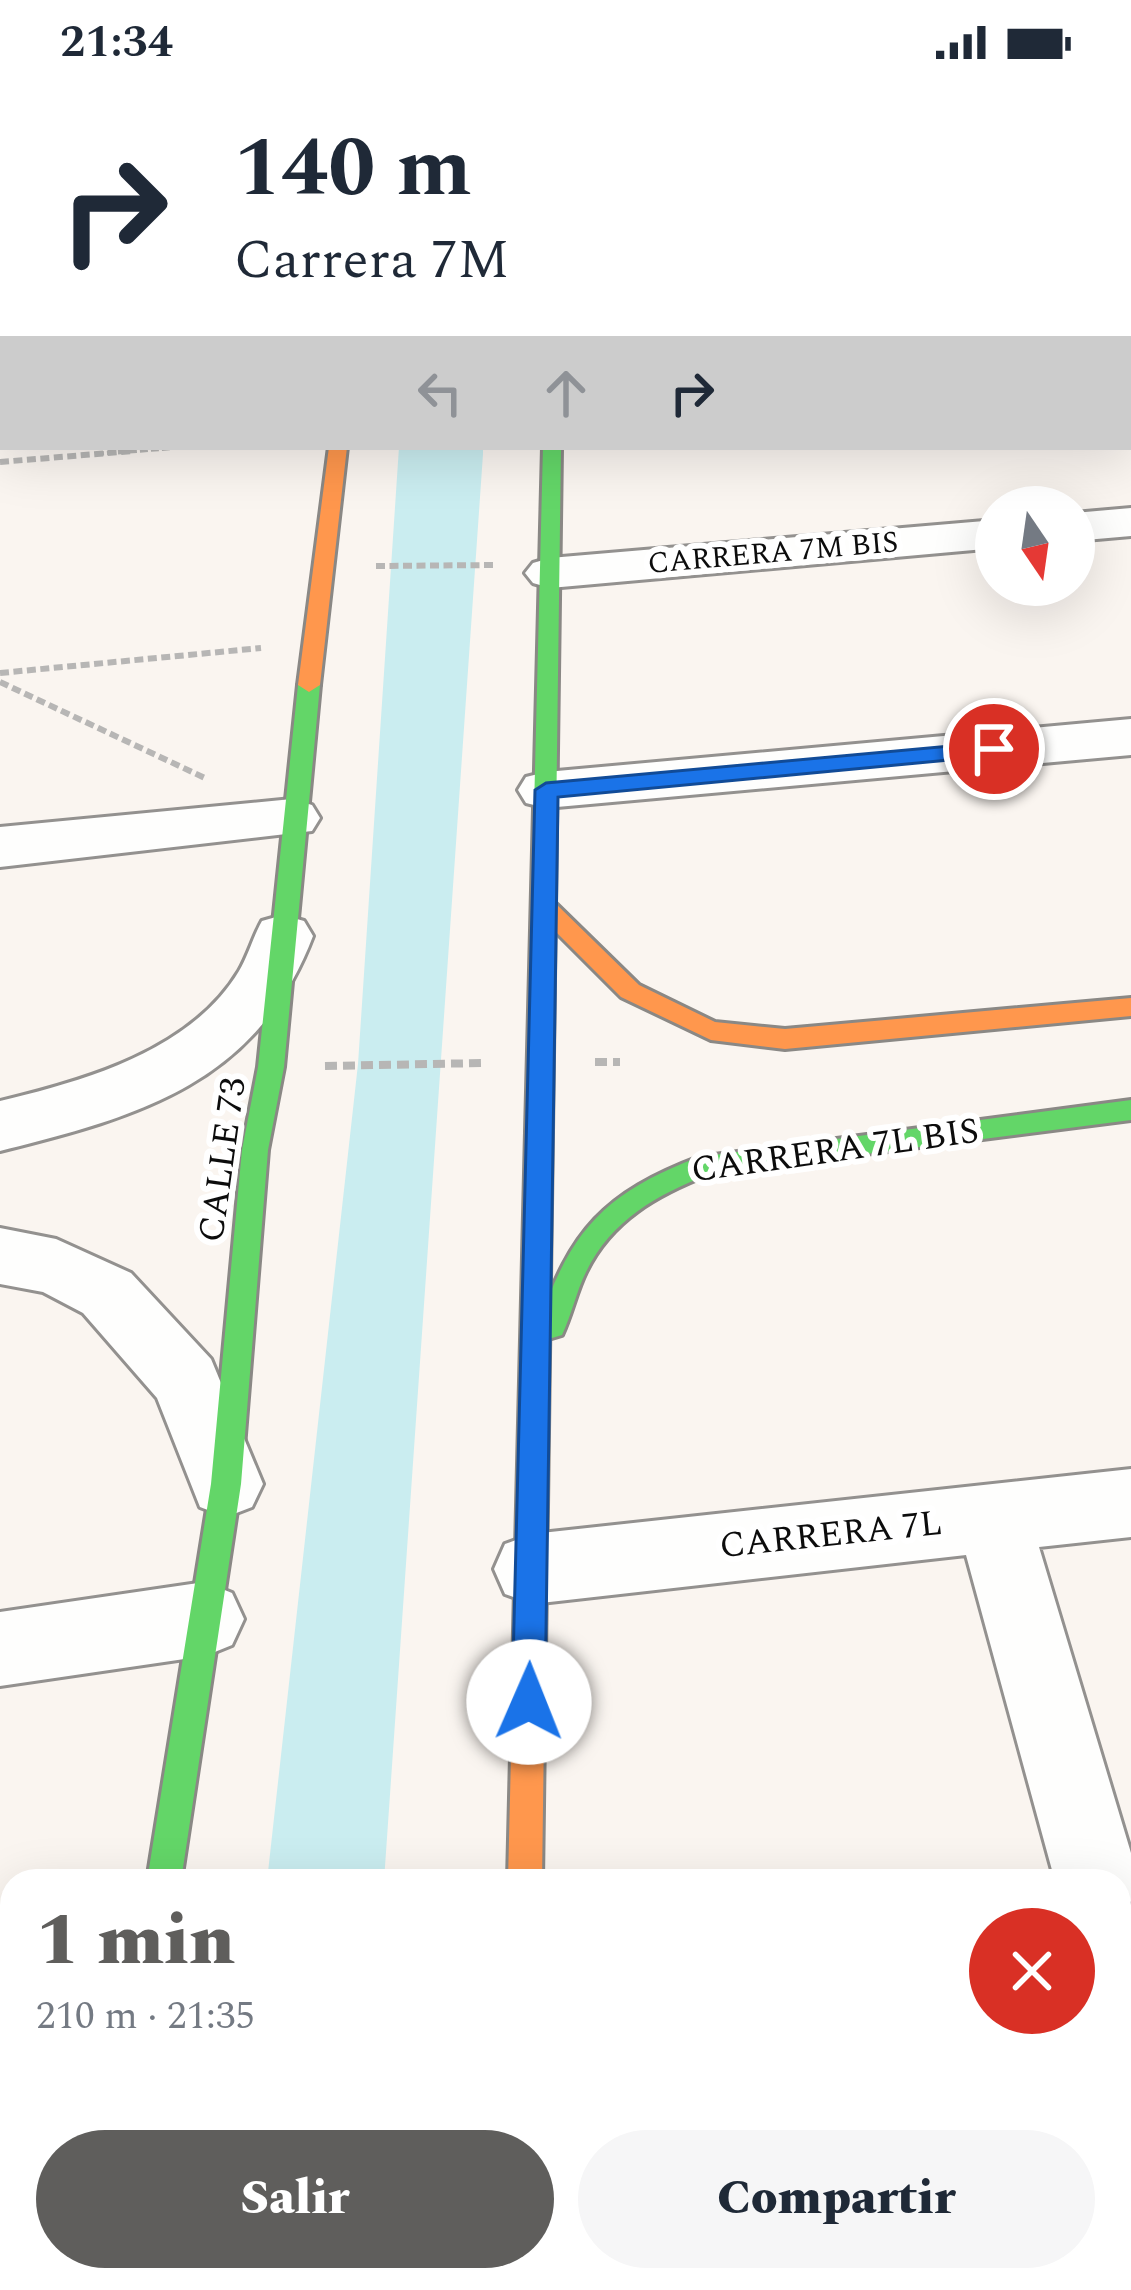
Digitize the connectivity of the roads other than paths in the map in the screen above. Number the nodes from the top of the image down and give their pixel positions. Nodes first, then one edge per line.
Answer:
1 (338, 450) edge
2 (552, 450) edge
3 (1131, 522) edge
4 (1095, 525) edge
5 (975, 536) edge
6 (550, 572) junction
7 (1131, 736) edge
8 (546, 790) junction
9 (292, 818) junction
10 (0, 847) edge
11 (545, 907) junction
12 (283, 936) junction
13 (1131, 1007) edge
14 (1131, 1110) edge
15 (0, 1126) edge
16 (0, 1256) edge
17 (532, 1398) junction
18 (226, 1484) junction
19 (1131, 1503) edge
20 (993, 1517) junction
21 (532, 1569) junction
22 (205, 1619) junction
23 (0, 1649) edge
24 (166, 1869) edge
25 (525, 1869) edge
26 (1094, 1869) edge

1 - 9 main road, CALLE 73
2 - 6 main road
3 - 4 street
5 - 6 street, CARRERA 7M BIS
6 - 8 main road
7 - 8 street
8 - 11 main road
9 - 10 street
9 - 12 main road, CALLE 73
11 - 13 main road
11 - 17 main road
12 - 15 street
12 - 18 main road, CALLE 73
14 - 17 main road, CARRERA 7L BIS
16 - 18 street
17 - 21 main road
18 - 22 main road, CALLE 73
19 - 20 street, CARRERA 7L
20 - 21 street, CARRERA 7L
20 - 26 street
21 - 25 main road
22 - 23 street
22 - 24 main road, CALLE 73

